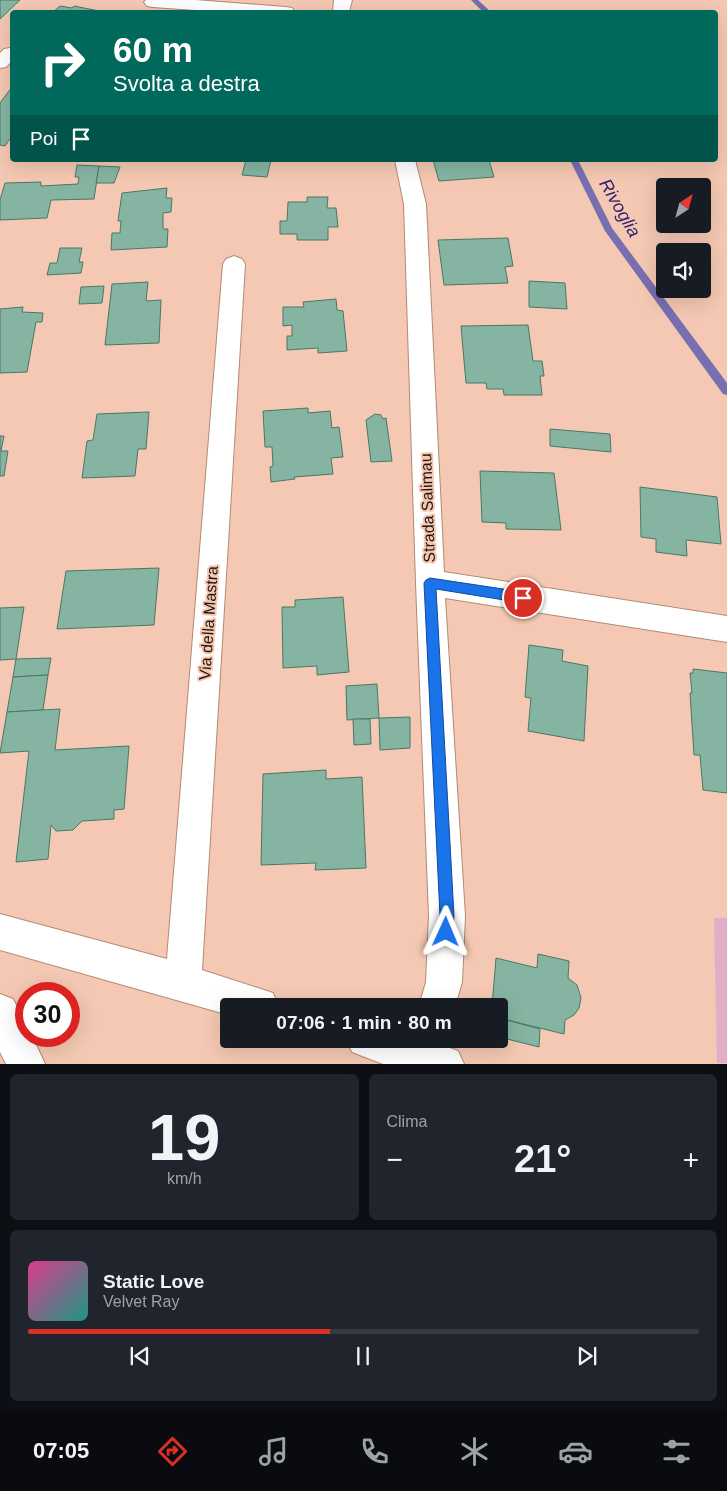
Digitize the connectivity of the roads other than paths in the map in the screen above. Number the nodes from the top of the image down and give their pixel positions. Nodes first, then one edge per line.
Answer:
1 (153, 2) dead end
2 (259, 10) edge
3 (405, 162) edge
4 (234, 264) dead end
5 (430, 583) junction
6 (727, 630) edge
7 (0, 932) edge
8 (183, 982) junction
9 (234, 998) edge
10 (439, 998) edge
11 (0, 1012) edge
12 (407, 1048) edge
13 (431, 1053) edge
14 (26, 1064) edge

1 - 2 street
3 - 5 street, Strada Salimau
4 - 8 street, Via della Mastra
5 - 6 street
5 - 10 street, Strada Salimau
7 - 8 street
8 - 9 street
11 - 14 street
12 - 13 street

